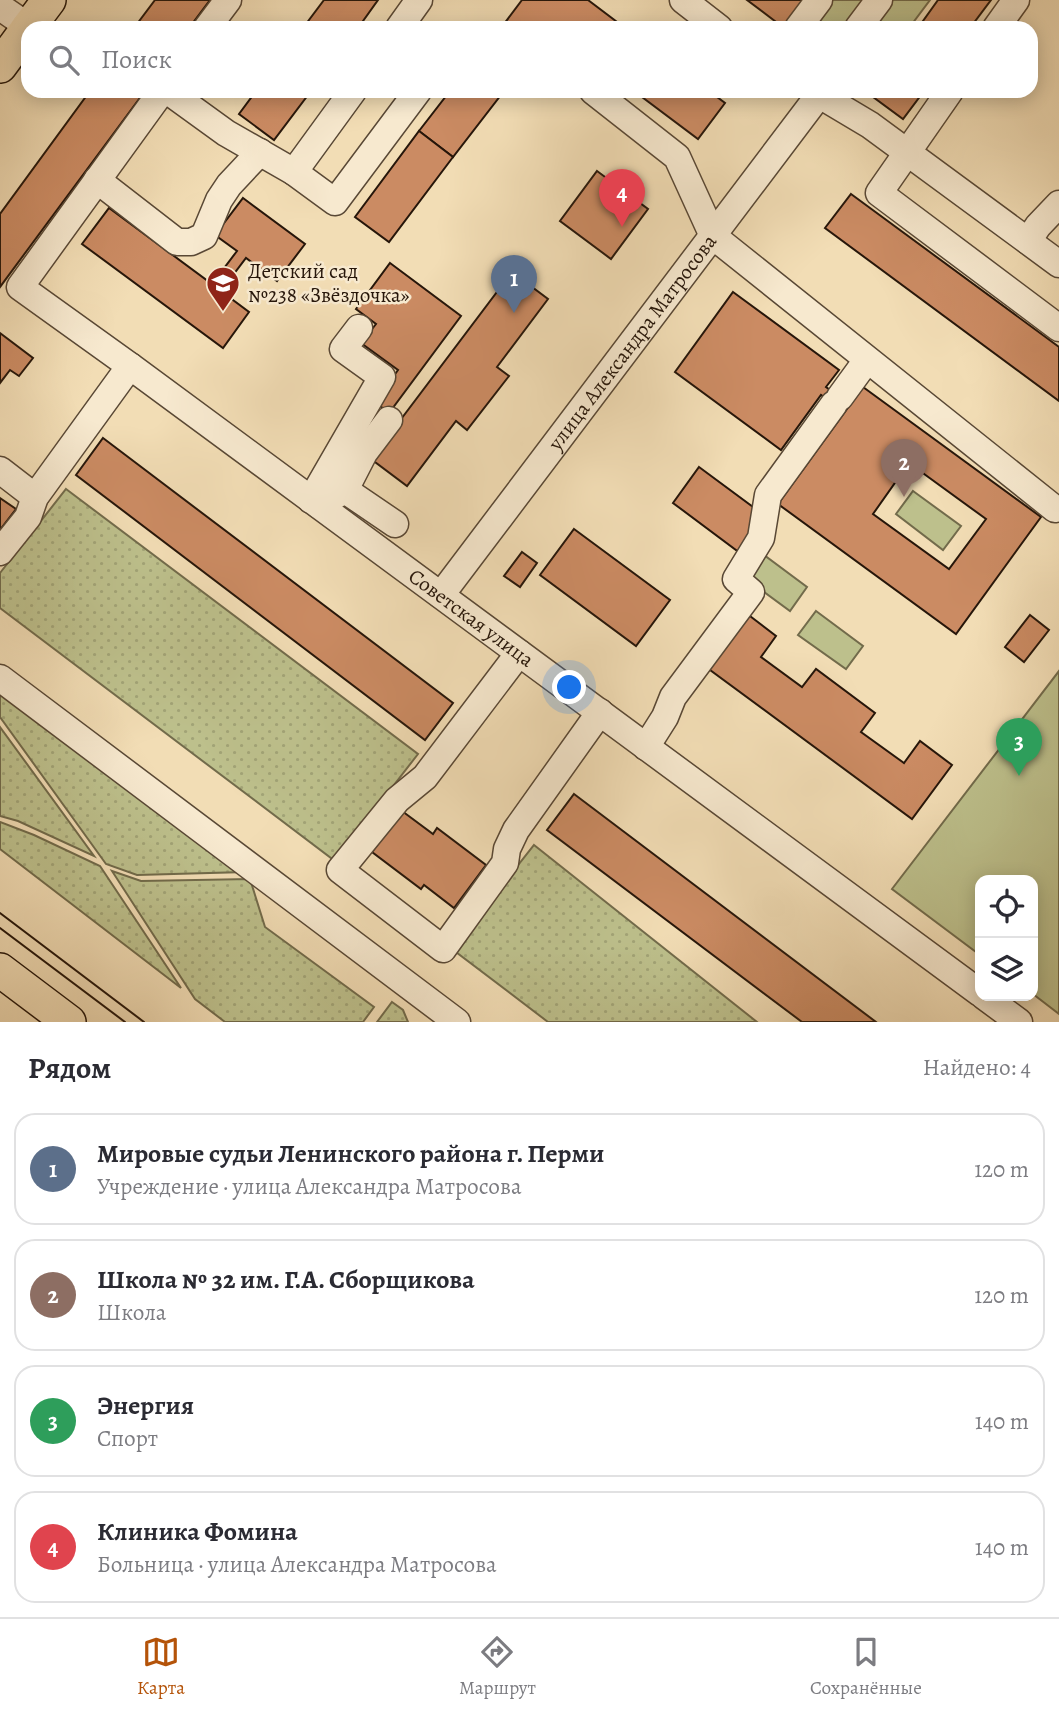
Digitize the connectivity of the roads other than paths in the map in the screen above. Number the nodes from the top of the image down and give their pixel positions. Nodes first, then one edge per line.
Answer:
1 (49, 0) edge
2 (228, 0) edge
3 (419, 0) edge
4 (682, 0) edge
5 (819, 0) edge
6 (880, 0) edge
7 (1016, 0) edge
8 (0, 7) edge
9 (33, 21) edge
10 (213, 21) edge
11 (404, 21) edge
12 (710, 21) edge
13 (803, 21) edge
14 (864, 21) edge
15 (1001, 21) edge
16 (21, 23) edge
17 (21, 38) edge
18 (0, 66) edge
19 (157, 98) edge
20 (178, 98) edge
21 (348, 98) edge
22 (413, 98) edge
23 (602, 98) edge
24 (815, 98) edge
25 (828, 98) edge
26 (945, 98) edge
27 (260, 152) junction
28 (907, 152) junction
29 (294, 172) junction
30 (97, 180) junction
31 (1059, 204) edge
32 (713, 236) junction
33 (1028, 241) junction
34 (1059, 264) edge
35 (359, 328) dead end
36 (1059, 328) edge
37 (867, 360) junction
38 (130, 366) junction
39 (389, 420) dead end
40 (0, 470) edge
41 (345, 490) junction
42 (35, 497) junction
43 (315, 502) junction
44 (1055, 509) dead end
45 (395, 524) dead end
46 (0, 552) edge
47 (441, 595) junction
48 (520, 653) junction
49 (0, 678) edge
50 (600, 712) junction
51 (646, 747) junction
52 (0, 970) edge
53 (984, 1004) edge
54 (69, 1022) edge
55 (457, 1022) edge
56 (1019, 1022) edge

1 - 9 main road
2 - 10 street
3 - 11 street
4 - 12 street
5 - 13 street
6 - 14 street
7 - 15 street
8 - 16 street
17 - 18 main road
19 - 30 street
20 - 27 street
21 - 29 street
22 - 29 street
23 - 32 street
24 - 32 street, улица Александра Матросова
25 - 28 street
26 - 28 street
27 - 29 street
27 - 30 street
28 - 33 street
28 - 36 street
30 - 38 street, Советская улица
31 - 33 street
32 - 37 street
32 - 47 street, улица Александра Матросова
33 - 34 street
35 - 43 street
37 - 44 street
37 - 51 street
38 - 42 street
38 - 43 street, Советская улица
39 - 41 street
40 - 42 street
41 - 43 street
41 - 45 street
42 - 46 street
43 - 47 street, Советская улица
47 - 48 street, Советская улица
48 - 50 street, Советская улица
48 - 50 street
49 - 55 street
50 - 51 street, Советская улица
51 - 53 street, Советская улица
52 - 54 main road
53 - 56 street, Советская улица

